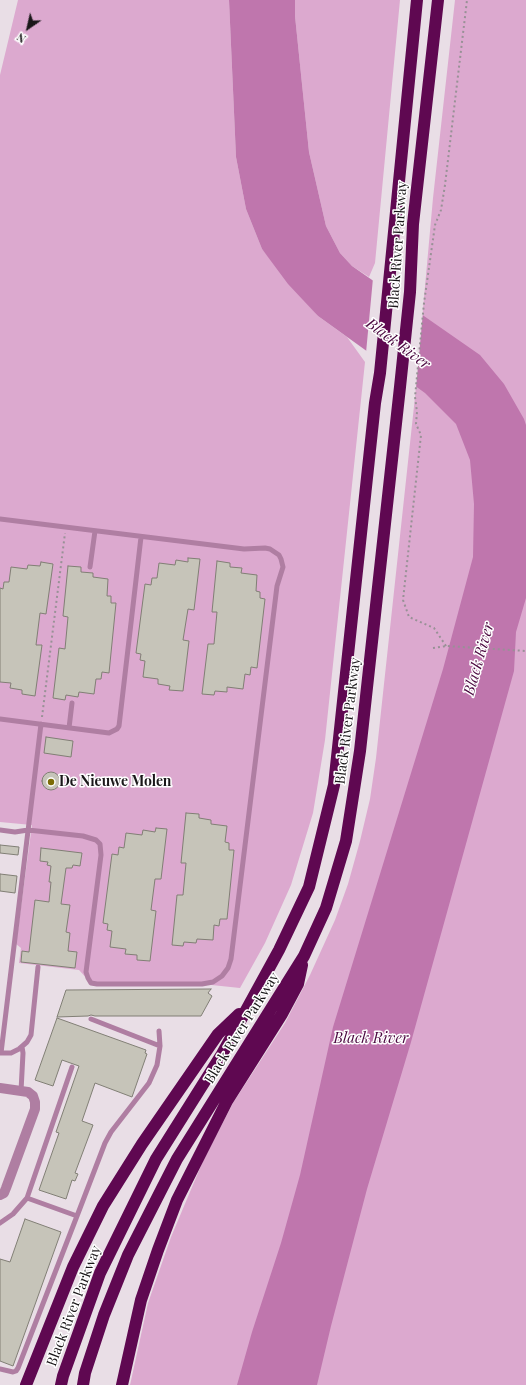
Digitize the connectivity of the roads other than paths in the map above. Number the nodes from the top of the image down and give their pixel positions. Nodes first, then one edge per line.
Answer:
1 (417, 0) edge
2 (438, 0) edge
3 (0, 519) edge
4 (95, 531) junction
5 (141, 537) junction
6 (90, 567) dead end
7 (72, 702) dead end
8 (0, 719) edge
9 (41, 724) junction
10 (69, 728) junction
11 (0, 830) edge
12 (28, 830) junction
13 (304, 956) junction
14 (38, 967) dead end
15 (249, 1005) junction
16 (91, 1019) dead end
17 (159, 1031) dead end
18 (160, 1046) junction
19 (22, 1047) junction
20 (1, 1053) edge
21 (72, 1067) dead end
22 (0, 1088) edge
23 (25, 1091) junction
24 (0, 1195) edge
25 (27, 1198) junction
26 (78, 1216) junction
27 (0, 1223) edge
28 (0, 1369) edge
29 (26, 1385) edge
30 (61, 1385) edge
31 (82, 1385) edge
32 (122, 1385) edge

1 - 15 highway, Black River Parkway
2 - 13 highway, Black River Parkway
3 - 4 lane
4 - 5 lane
4 - 6 lane
5 - 10 lane
5 - 12 lane
7 - 10 lane
8 - 9 lane
9 - 10 lane
9 - 12 lane
11 - 12 lane
12 - 20 lane
13 - 31 highway, Black River Parkway
13 - 32 highway
14 - 19 lane
15 - 29 highway
15 - 30 highway, Black River Parkway
16 - 18 lane
17 - 18 lane
18 - 26 lane
19 - 20 lane
19 - 23 lane
21 - 25 lane
22 - 23 street
23 - 24 street
25 - 26 lane
25 - 27 lane
26 - 28 lane

